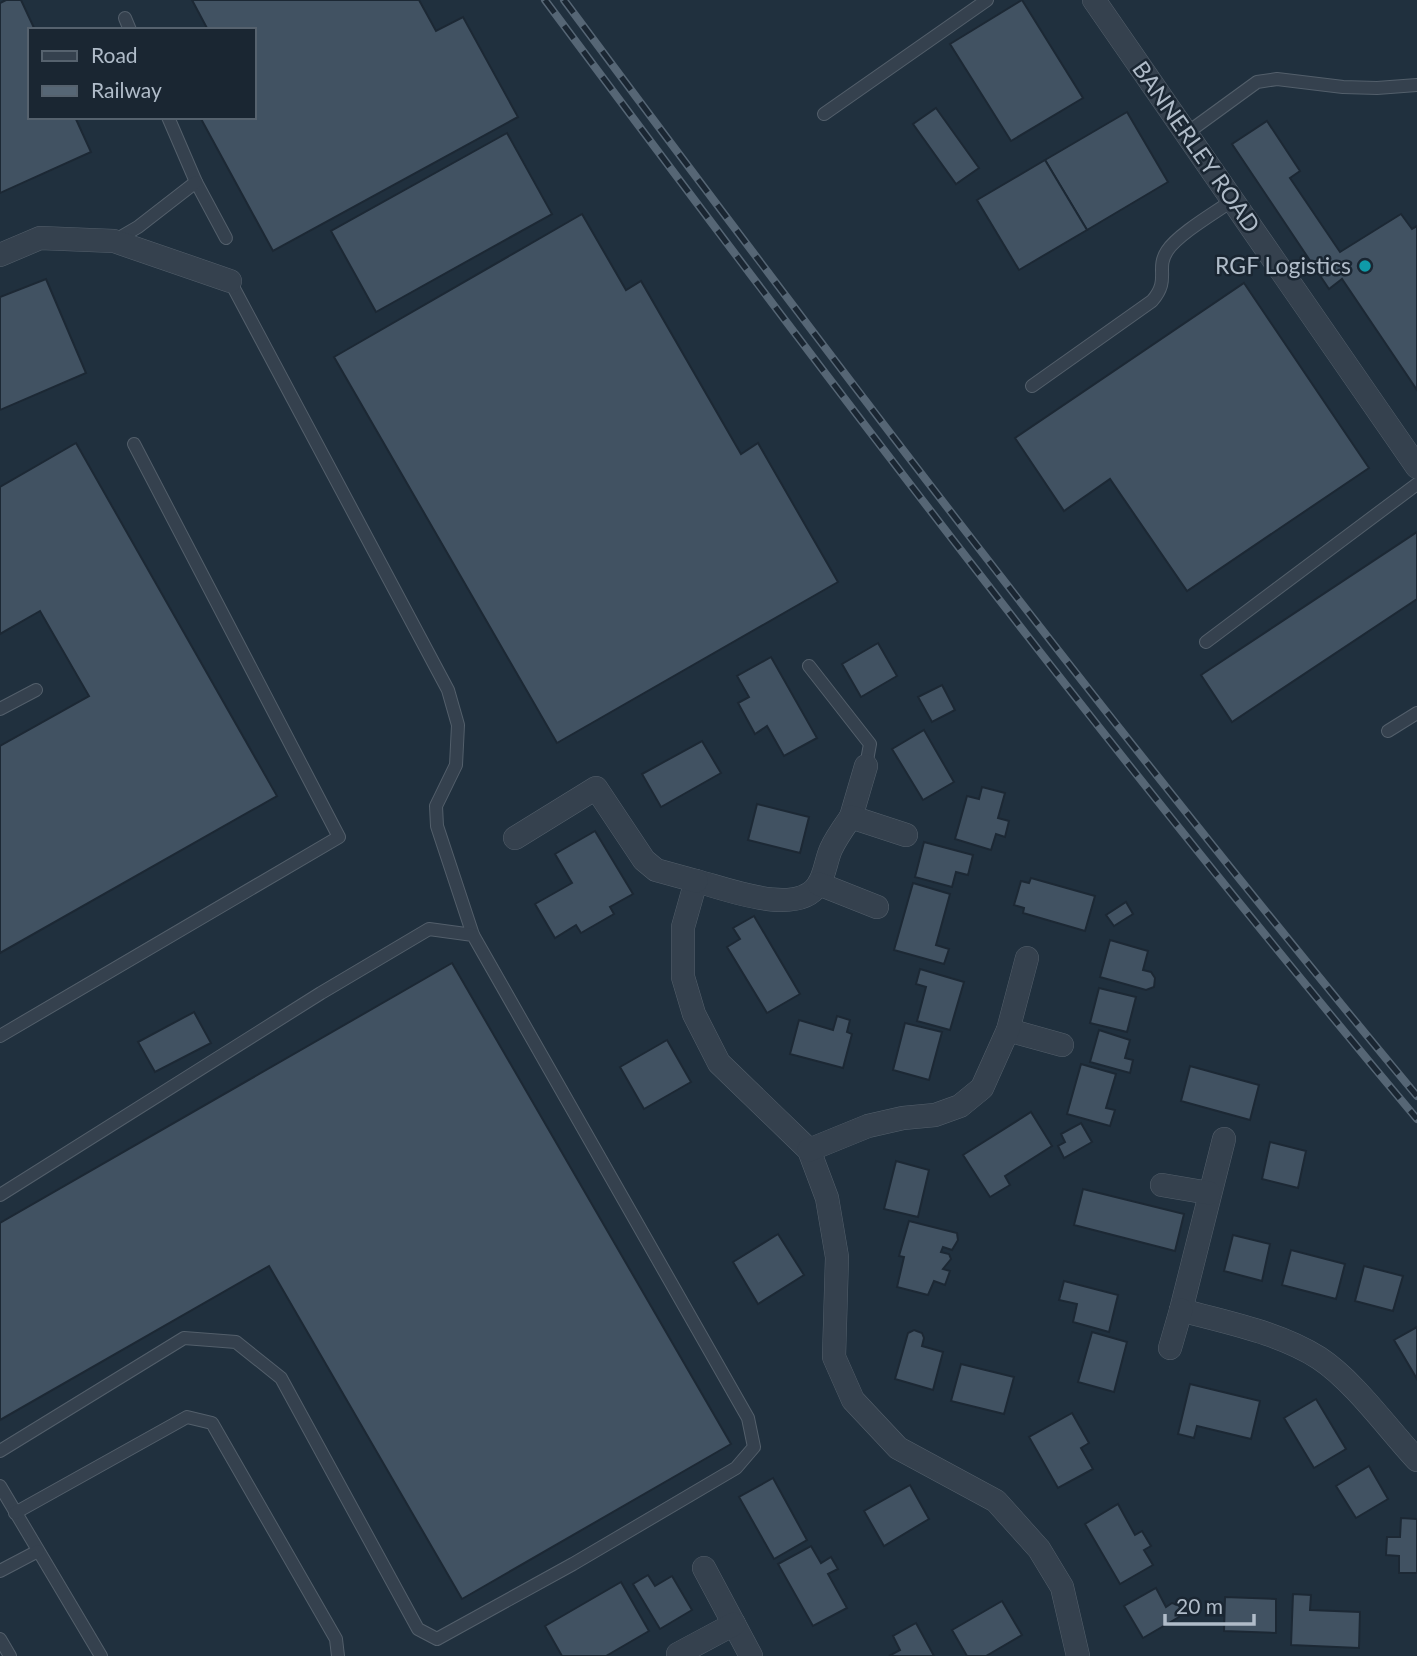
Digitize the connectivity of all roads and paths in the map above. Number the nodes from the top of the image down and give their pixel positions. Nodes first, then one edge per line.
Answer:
1 (987, 0) edge
2 (1094, 0) edge
3 (1417, 85) edge
4 (824, 114) dead end
5 (169, 119) edge
6 (1186, 133) junction
7 (196, 182) junction
8 (1233, 200) junction
9 (226, 239) dead end
10 (114, 241) junction
11 (0, 255) edge
12 (230, 281) joint
13 (1032, 386) dead end
14 (134, 444) dead end
15 (1417, 467) edge
16 (1417, 484) edge
17 (1206, 642) dead end
18 (809, 666) dead end
19 (36, 690) dead end
20 (0, 709) edge
21 (1417, 713) edge
22 (1388, 731) dead end
23 (866, 766) joint
24 (851, 817) junction
25 (906, 835) dead end
26 (515, 838) dead end
27 (696, 881) junction
28 (819, 884) junction
29 (877, 907) dead end
30 (473, 935) junction
31 (1027, 958) dead end
32 (1009, 1030) junction
33 (0, 1036) edge
34 (1062, 1045) dead end
35 (1224, 1139) dead end
36 (809, 1150) junction
37 (1162, 1185) dead end
38 (1209, 1193) junction
39 (0, 1195) edge
40 (1181, 1310) junction
41 (1170, 1348) dead end
42 (0, 1451) edge
43 (1417, 1460) edge
44 (0, 1486) edge
45 (15, 1513) junction
46 (38, 1551) junction
47 (704, 1568) dead end
48 (0, 1571) edge
49 (734, 1624) junction
50 (0, 1639) edge
51 (678, 1654) dead end
52 (10, 1656) edge
53 (101, 1656) edge
54 (338, 1656) edge
55 (751, 1656) edge
56 (1078, 1656) edge

1 - 4 lane
2 - 6 street, BANNERLEY ROAD
3 - 6 lane
5 - 7 lane
6 - 8 street, BANNERLEY ROAD
7 - 9 lane
7 - 10 lane
8 - 13 lane
8 - 15 street, BANNERLEY ROAD
10 - 11 street
10 - 12 street
12 - 30 lane
14 - 33 lane
16 - 17 lane
18 - 23 lane
19 - 20 lane
21 - 22 lane
23 - 24 street
24 - 25 street
24 - 28 street
26 - 27 street
27 - 28 street
27 - 36 street
28 - 29 street
30 - 39 lane
30 - 42 lane
31 - 32 street
32 - 34 street
32 - 36 street
35 - 38 street
36 - 56 street
37 - 38 street
38 - 40 street
40 - 41 street
40 - 43 street
44 - 45 lane
45 - 46 lane
45 - 54 lane
46 - 48 lane
46 - 53 lane
47 - 49 street
49 - 51 street
49 - 55 street
50 - 52 lane

